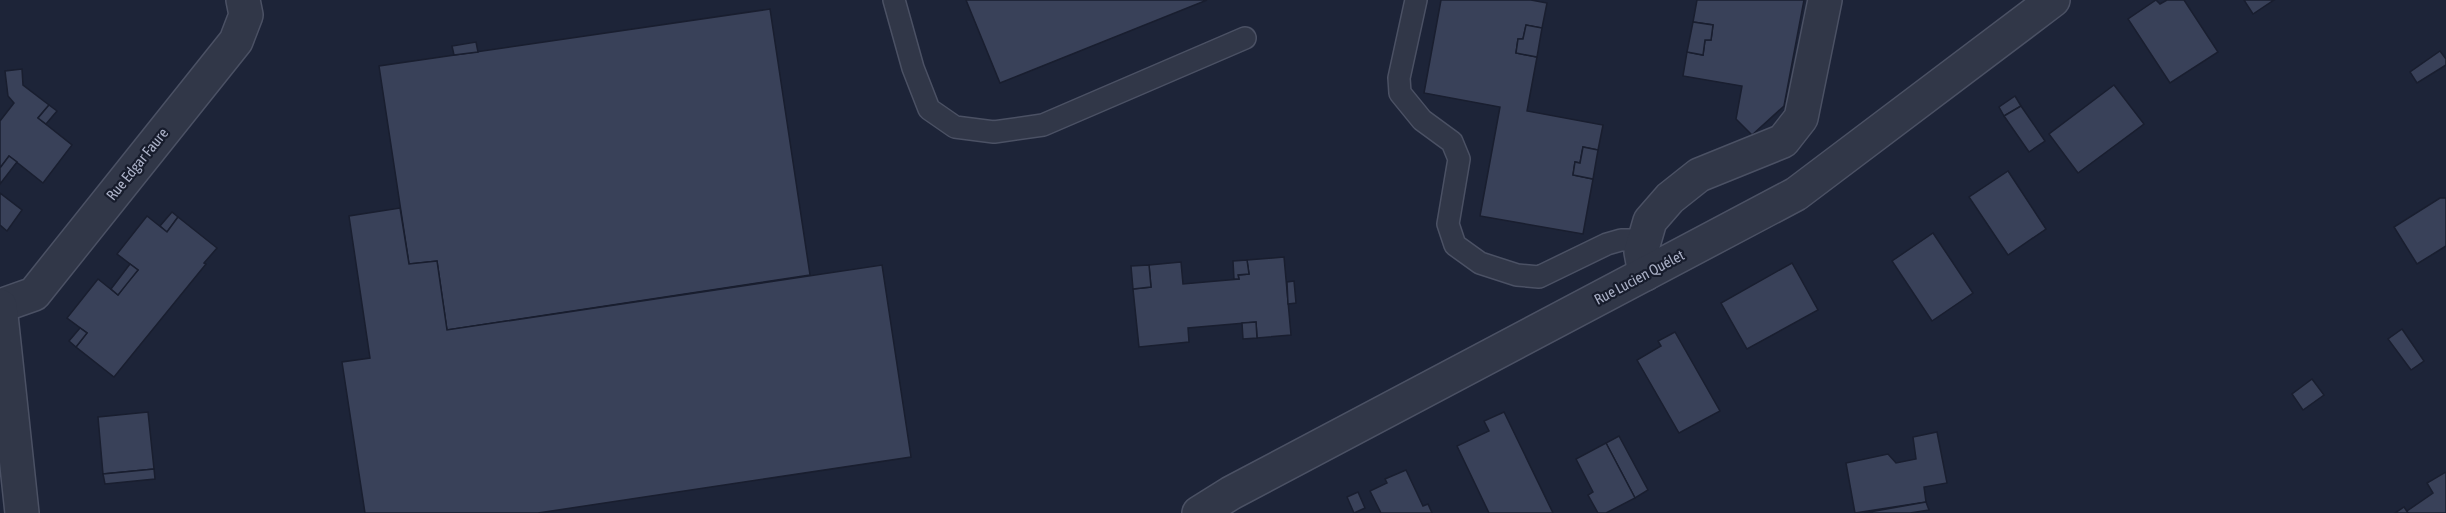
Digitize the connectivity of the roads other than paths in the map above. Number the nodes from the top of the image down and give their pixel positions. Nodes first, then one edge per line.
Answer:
1 (243, 0) edge
2 (894, 0) edge
3 (1416, 0) edge
4 (1825, 0) edge
5 (2053, 0) edge
6 (1245, 38) dead end
7 (1644, 240) junction
8 (1645, 274) junction
9 (0, 306) edge
10 (22, 513) edge
11 (1199, 513) edge

1 - 9 street, Rue Edgar Faure
2 - 6 lane
3 - 7 lane
4 - 7 street
5 - 8 street, Rue Lucien Quélet
7 - 8 street
8 - 11 street, Rue Lucien Quélet
9 - 10 street, Rue Edgar Faure

